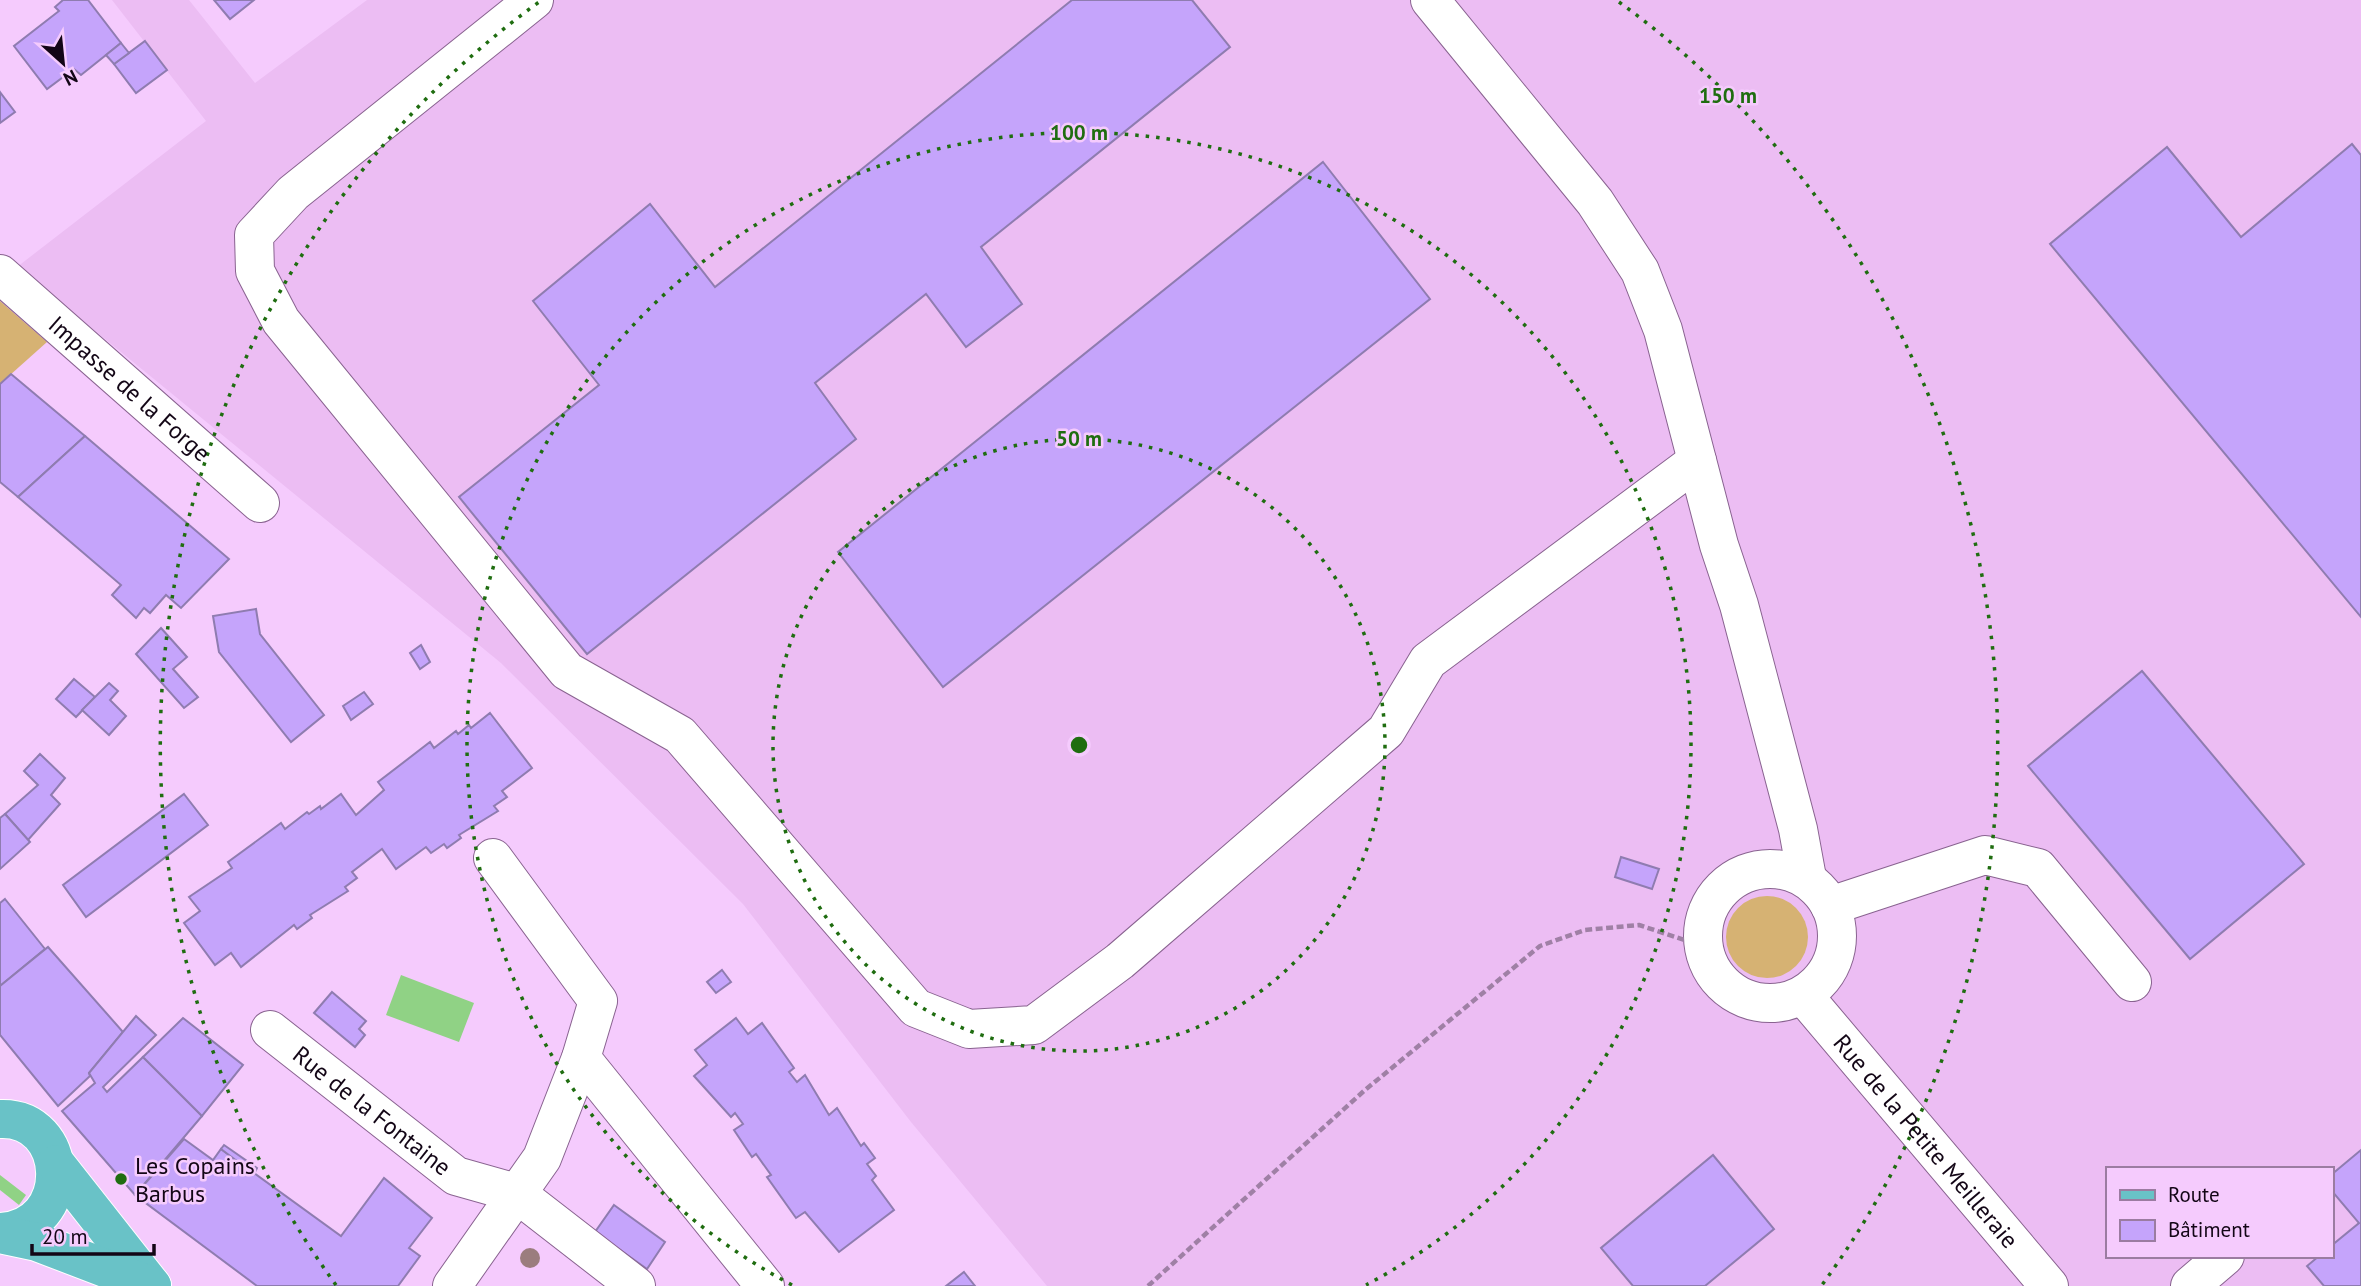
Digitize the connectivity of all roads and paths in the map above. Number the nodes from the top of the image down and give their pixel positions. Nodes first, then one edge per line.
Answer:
1 (534, 0) edge
2 (1430, 0) edge
3 (0, 274) edge
4 (1697, 461) junction
5 (260, 503) dead end
6 (493, 858) dead end
7 (1818, 892) junction
8 (1703, 946) junction
9 (2132, 982) dead end
10 (1803, 995) junction
11 (270, 1030) dead end
12 (581, 1058) junction
13 (7, 1116) edge
14 (55, 1164) junction
15 (516, 1193) junction
16 (0, 1233) edge
17 (2223, 1258) edge
18 (99, 1277) edge
19 (153, 1286) edge
20 (452, 1286) edge
21 (636, 1286) edge
22 (765, 1286) edge
23 (1148, 1286) edge
24 (2049, 1286) edge
25 (2190, 1286) edge

1 - 4 street
2 - 4 street
3 - 5 street, Impasse de la Forge
4 - 7 street
6 - 12 street
7 - 8 street
7 - 9 street
7 - 10 street
8 - 10 street
8 - 23 path
10 - 24 street, Rue de la Petite Meilleraie
11 - 15 street, Rue de la Fontaine
12 - 15 street
12 - 22 street
13 - 14 main road
14 - 16 main road
14 - 19 main road
15 - 20 street
15 - 21 street, Rue de la Fontaine
16 - 18 main road
17 - 25 street
18 - 19 main road

